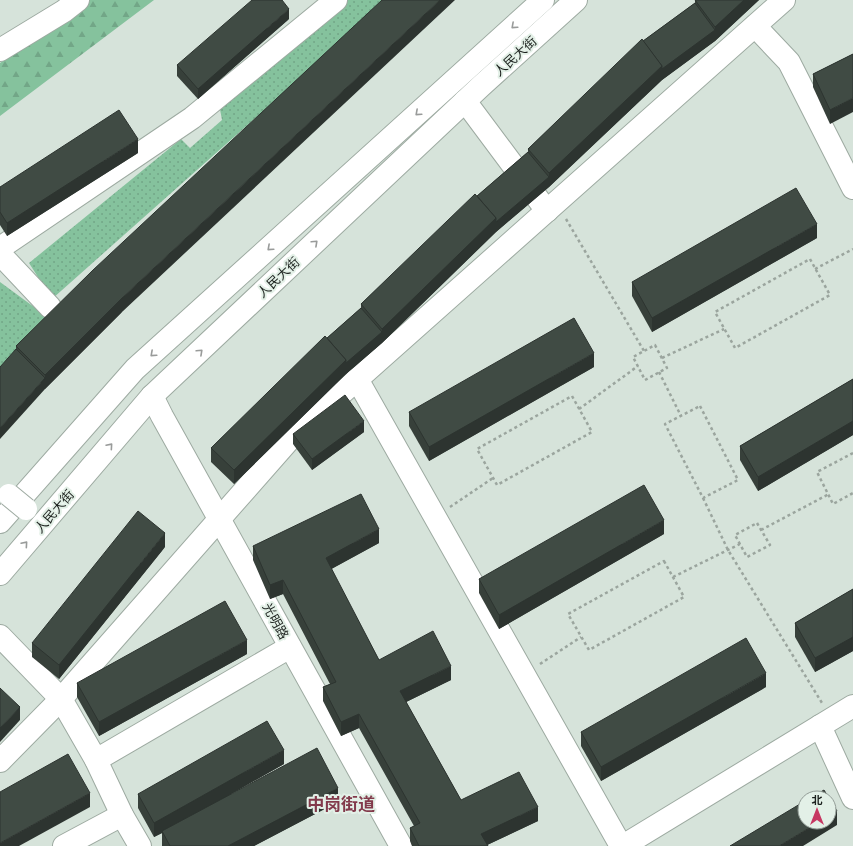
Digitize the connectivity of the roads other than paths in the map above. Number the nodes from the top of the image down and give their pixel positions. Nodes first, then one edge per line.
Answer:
1 (78, 0) edge
2 (336, 0) edge
3 (543, 0) edge
4 (576, 0) edge
5 (784, 0) edge
6 (755, 26) junction
7 (0, 50) edge
8 (465, 101) junction
9 (853, 188) edge
10 (552, 206) junction
11 (0, 248) edge
12 (0, 254) edge
13 (50, 307) dead end
14 (357, 379) junction
15 (152, 396) junction
16 (5, 491) edge
17 (219, 518) junction
18 (0, 522) edge
19 (43, 524) junction
20 (0, 574) edge
21 (0, 636) edge
22 (290, 647) junction
23 (61, 699) junction
24 (853, 706) edge
25 (826, 723) junction
26 (96, 760) junction
27 (0, 761) edge
28 (853, 798) edge
29 (122, 816) junction
30 (64, 846) edge
31 (140, 846) edge
32 (401, 846) edge
33 (622, 846) edge

1 - 7 street
2 - 11 street
3 -> 18 street, 人民大街
4 - 8 street, 人民大街
5 - 6 street
6 - 9 street
6 - 10 street
8 - 10 street
15 -> 8 street, 人民大街
10 - 14 street
12 - 13 street
14 - 17 street
14 - 33 street
15 - 17 street, 光明路
19 -> 15 street, 人民大街
16 - 19 street, bridge
17 - 22 street, 光明路
17 - 23 street
20 -> 19 street, 人民大街
21 - 23 street
22 - 26 street
22 - 32 street, 光明路
23 - 26 street
23 - 27 street
24 - 25 street
25 - 28 street
25 - 33 street
26 - 29 street
29 - 30 street
29 - 31 street

